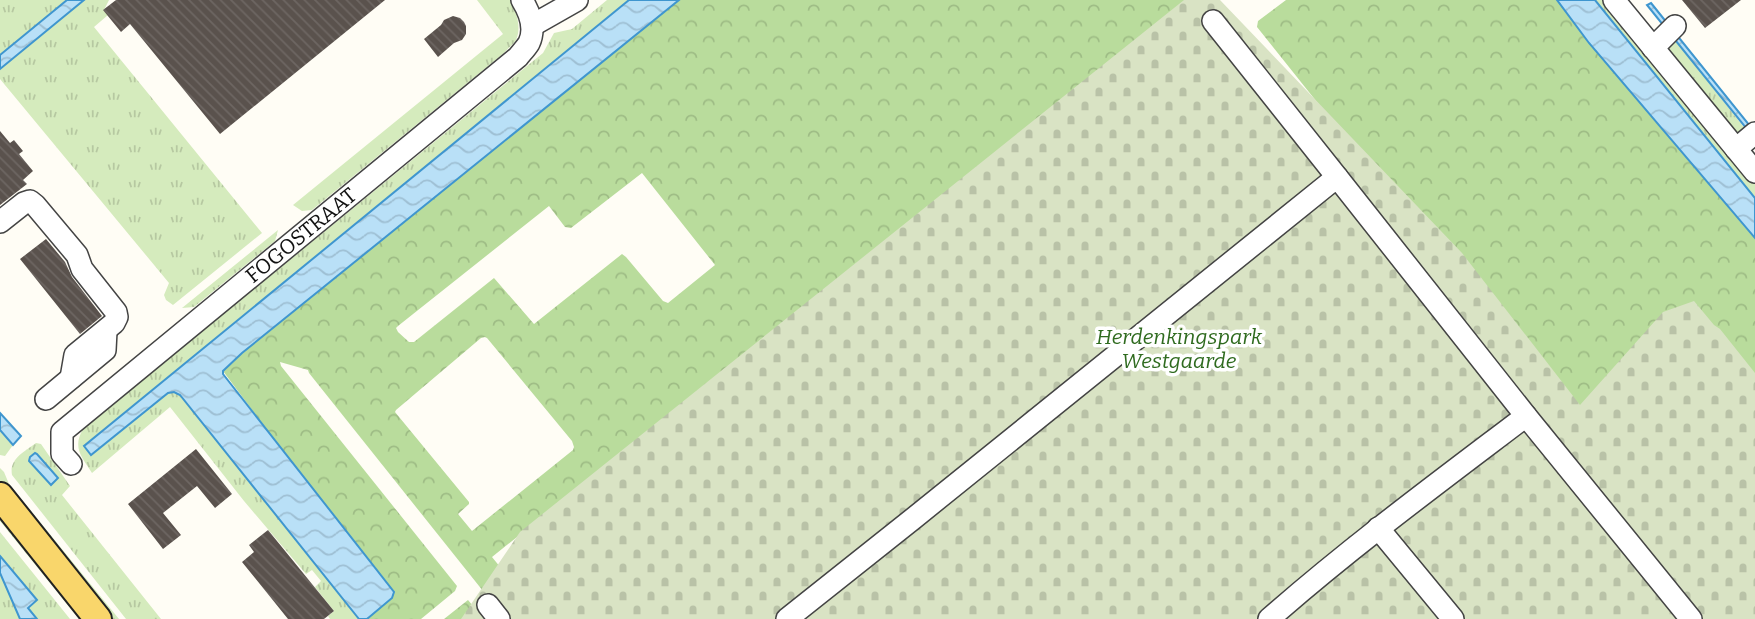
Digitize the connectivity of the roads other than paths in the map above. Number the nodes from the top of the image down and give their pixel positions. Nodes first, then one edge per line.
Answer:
1 (522, 0) edge
2 (577, 0) edge
3 (1621, 3) edge
4 (1213, 22) dead end
5 (533, 25) junction
6 (1747, 140) edge
7 (1755, 172) edge
8 (1337, 177) junction
9 (0, 222) edge
10 (1526, 416) junction
11 (67, 428) junction
12 (71, 464) dead end
13 (0, 496) edge
14 (1378, 528) junction
15 (99, 619) edge
16 (787, 619) edge
17 (1269, 619) edge
18 (1453, 619) edge
19 (1691, 619) edge

1 - 5 street
2 - 5 street
3 - 6 street
4 - 8 street
5 - 11 street, FOGOSTRAAT
6 - 7 street
8 - 10 street
8 - 16 street
9 - 11 street
10 - 14 street
10 - 19 street
11 - 12 street
13 - 15 main road
14 - 17 street
14 - 18 street

